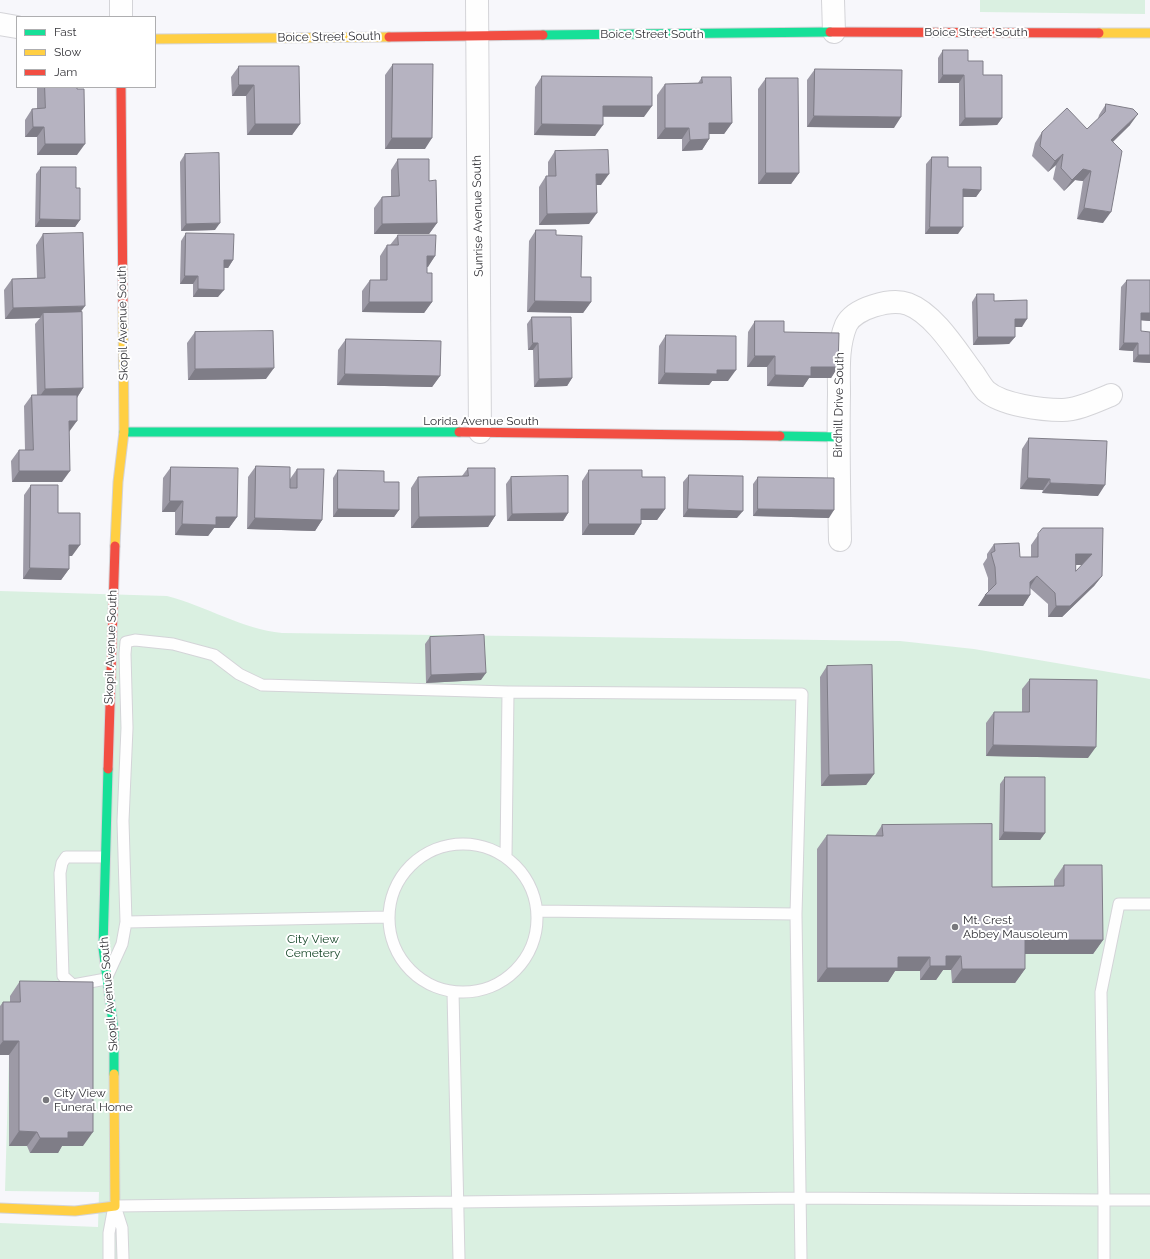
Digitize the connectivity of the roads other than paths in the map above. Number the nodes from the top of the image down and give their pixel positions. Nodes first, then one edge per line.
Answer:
1 (121, 0) edge
2 (477, 0) edge
3 (833, 0) edge
4 (121, 16) edge
5 (0, 24) edge
6 (16, 27) edge
7 (834, 32) junction
8 (1150, 33) edge
9 (477, 35) junction
10 (156, 39) edge
11 (121, 88) edge
12 (1111, 395) dead end
13 (124, 432) junction
14 (480, 432) junction
15 (838, 437) junction
16 (840, 540) dead end
17 (508, 692) junction
18 (104, 857) junction
19 (506, 857) junction
20 (1150, 904) edge
21 (537, 911) junction
22 (796, 914) junction
23 (388, 917) junction
24 (126, 922) junction
25 (106, 979) junction
26 (453, 992) junction
27 (800, 1198) junction
28 (1104, 1200) junction
29 (1150, 1200) edge
30 (459, 1202) junction
31 (114, 1206) junction
32 (0, 1208) edge
33 (109, 1259) edge
34 (123, 1259) edge
35 (459, 1259) edge
36 (801, 1259) edge
37 (1104, 1259) edge

1 - 4 street
2 - 9 street, Sunrise Avenue South
3 - 7 street
5 - 6 street
7 - 8 street, Boice Street South
7 - 9 street, Boice Street South
9 - 10 street, Boice Street South
9 - 14 street, Sunrise Avenue South
11 - 13 street, Skopil Avenue South
12 - 15 street, Birdhill Drive South
13 - 14 street, Lorida Avenue South
13 - 18 street, Skopil Avenue South
14 - 15 street, Lorida Avenue South
15 - 16 street, Birdhill Drive South
17 - 19 lane
17 - 22 lane
17 - 24 lane
18 - 25 street, Skopil Avenue South
18 - 25 lane
19 - 21 lane
19 - 23 lane
20 - 28 lane
21 - 22 lane
21 - 26 lane
22 - 27 lane
23 - 24 lane
23 - 26 lane
24 - 25 lane
25 - 31 street, Skopil Avenue South
26 - 30 lane
27 - 28 lane
27 - 30 lane
27 - 36 lane
28 - 29 lane
28 - 37 lane
30 - 31 lane
30 - 35 lane
31 - 32 street
31 - 33 lane
31 - 34 lane

